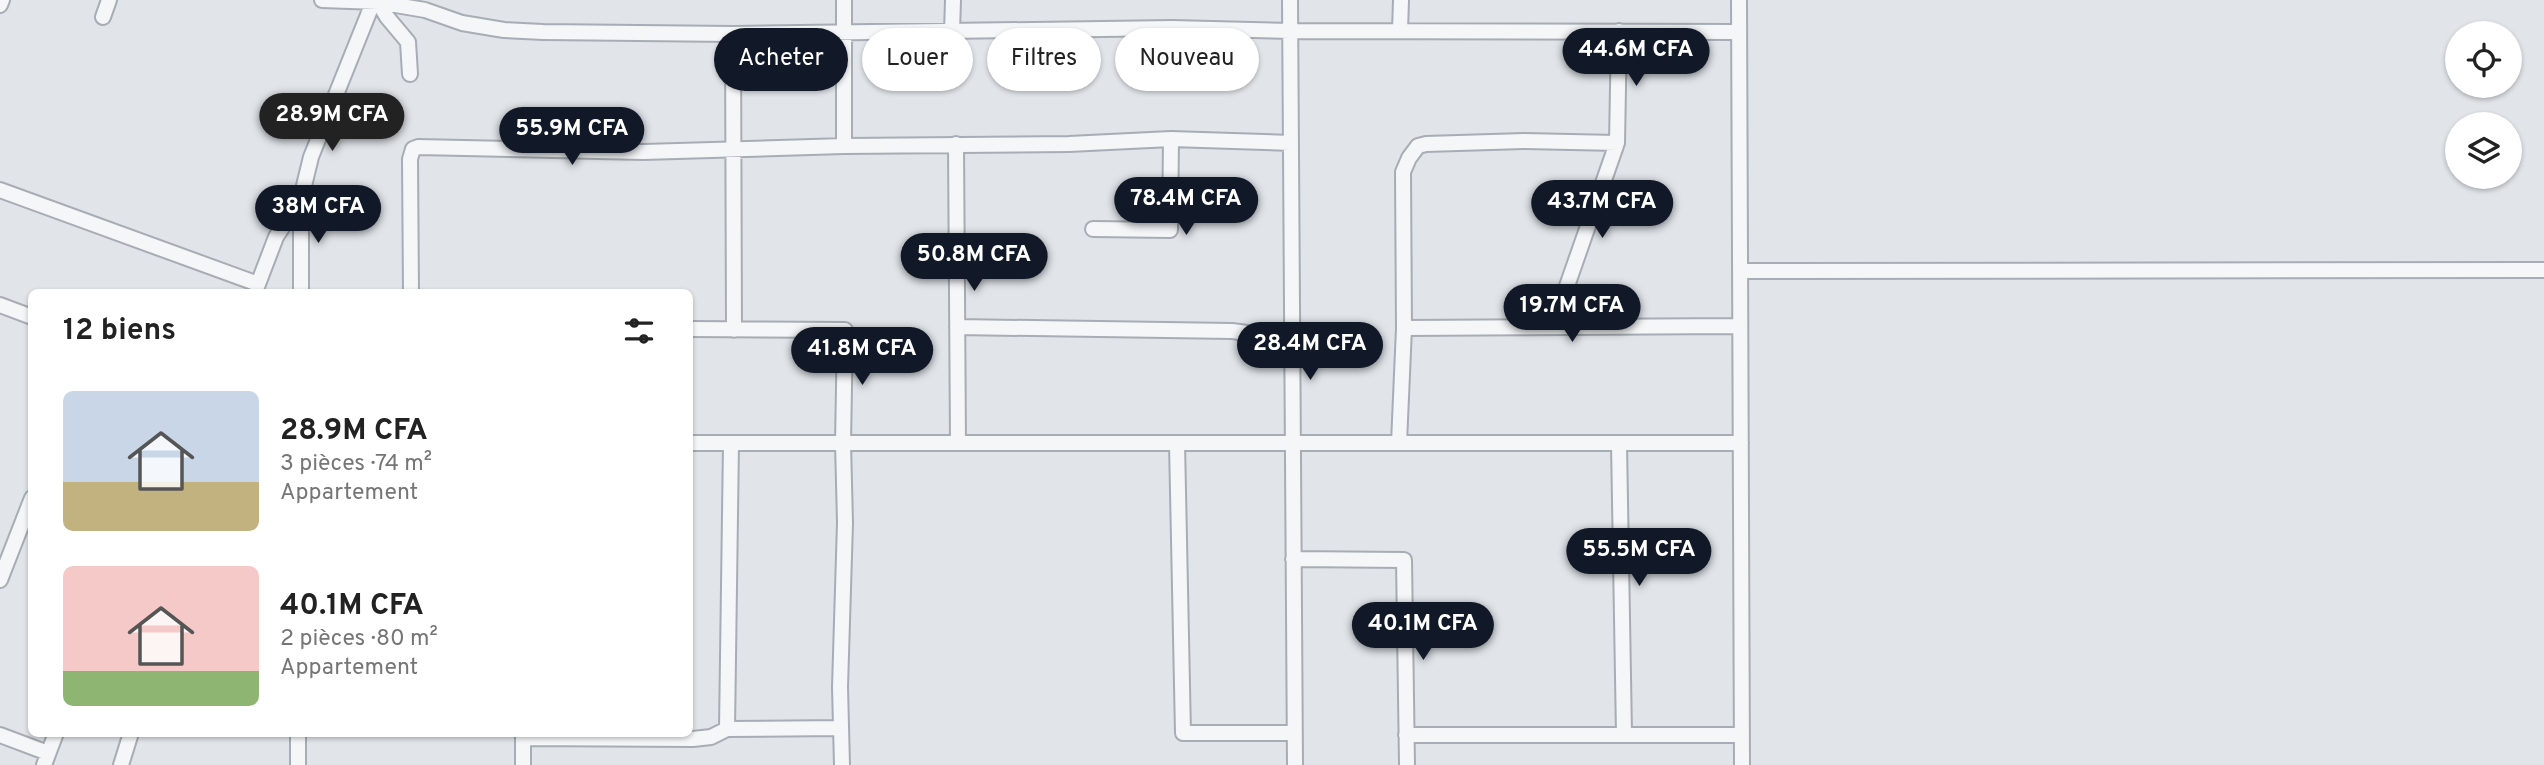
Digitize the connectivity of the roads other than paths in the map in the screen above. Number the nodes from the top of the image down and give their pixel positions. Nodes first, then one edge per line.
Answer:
1 (108, 0) edge
2 (322, 0) edge
3 (844, 0) edge
4 (953, 0) edge
5 (1290, 0) edge
6 (1401, 0) edge
7 (1739, 0) edge
8 (375, 1) edge
9 (103, 17) dead end
10 (843, 28) edge
11 (952, 28) edge
12 (1291, 31) junction
13 (1400, 31) junction
14 (1619, 31) junction
15 (973, 32) edge
16 (1739, 32) junction
17 (714, 34) edge
18 (410, 74) dead end
19 (733, 91) edge
20 (844, 91) edge
21 (1171, 139) junction
22 (1291, 143) junction
23 (1617, 143) junction
24 (956, 144) junction
25 (844, 146) junction
26 (734, 150) junction
27 (0, 190) edge
28 (301, 198) junction
29 (1093, 229) dead end
30 (2544, 270) edge
31 (1740, 271) junction
32 (256, 288) edge
33 (300, 289) edge
34 (411, 289) edge
35 (0, 305) edge
36 (28, 316) edge
37 (1553, 326) junction
38 (1740, 326) junction
39 (957, 327) junction
40 (1404, 328) junction
41 (693, 329) edge
42 (734, 330) junction
43 (1293, 339) junction
44 (693, 443) edge
45 (731, 443) junction
46 (844, 443) junction
47 (958, 443) junction
48 (1177, 443) junction
49 (1293, 443) junction
50 (1399, 443) junction
51 (1619, 443) junction
52 (1741, 443) junction
53 (28, 508) edge
54 (1293, 559) junction
55 (0, 580) edge
56 (727, 729) junction
57 (841, 729) junction
58 (1294, 733) junction
59 (1406, 734) junction
60 (1624, 734) junction
61 (1742, 735) junction
62 (0, 736) edge
63 (54, 737) edge
64 (130, 737) edge
65 (298, 737) edge
66 (523, 737) edge
67 (608, 737) edge
68 (46, 759) edge
69 (121, 765) edge
70 (298, 765) edge
71 (523, 765) edge
72 (842, 765) edge
73 (1294, 765) edge
74 (1407, 765) edge
75 (1742, 765) edge

1 - 9 street
2 - 8 street
3 - 10 street
4 - 11 street
5 - 12 street
6 - 13 street
7 - 16 street
8 - 17 street
8 - 18 street
8 - 28 street
12 - 13 street
12 - 15 street
12 - 22 street
13 - 14 street
14 - 16 street
14 - 23 street
16 - 31 street
19 - 26 street
20 - 25 street
21 - 22 street
21 - 24 street
21 - 29 street
22 - 43 street
23 - 37 street
23 - 40 street
24 - 25 street
24 - 39 street
25 - 26 street
26 - 34 street
26 - 42 street
27 - 32 street
28 - 32 street
28 - 33 street
30 - 31 street
31 - 38 street
35 - 36 street
37 - 38 street
37 - 40 street
38 - 52 street
39 - 43 street
39 - 47 street
40 - 50 street
41 - 42 street
42 - 46 street
43 - 49 street
44 - 45 street
45 - 46 street
45 - 56 street
46 - 47 street
46 - 57 street
47 - 48 street
48 - 49 street
48 - 58 street
49 - 50 street
49 - 54 street
50 - 51 street
51 - 52 street
51 - 60 street
52 - 61 street
53 - 55 street
54 - 58 street
54 - 59 street
56 - 57 street
56 - 67 street
57 - 72 street
58 - 73 street
59 - 60 street
59 - 74 street
60 - 61 street
61 - 75 street
62 - 68 street
63 - 68 street
64 - 69 street
65 - 70 street
66 - 71 street

